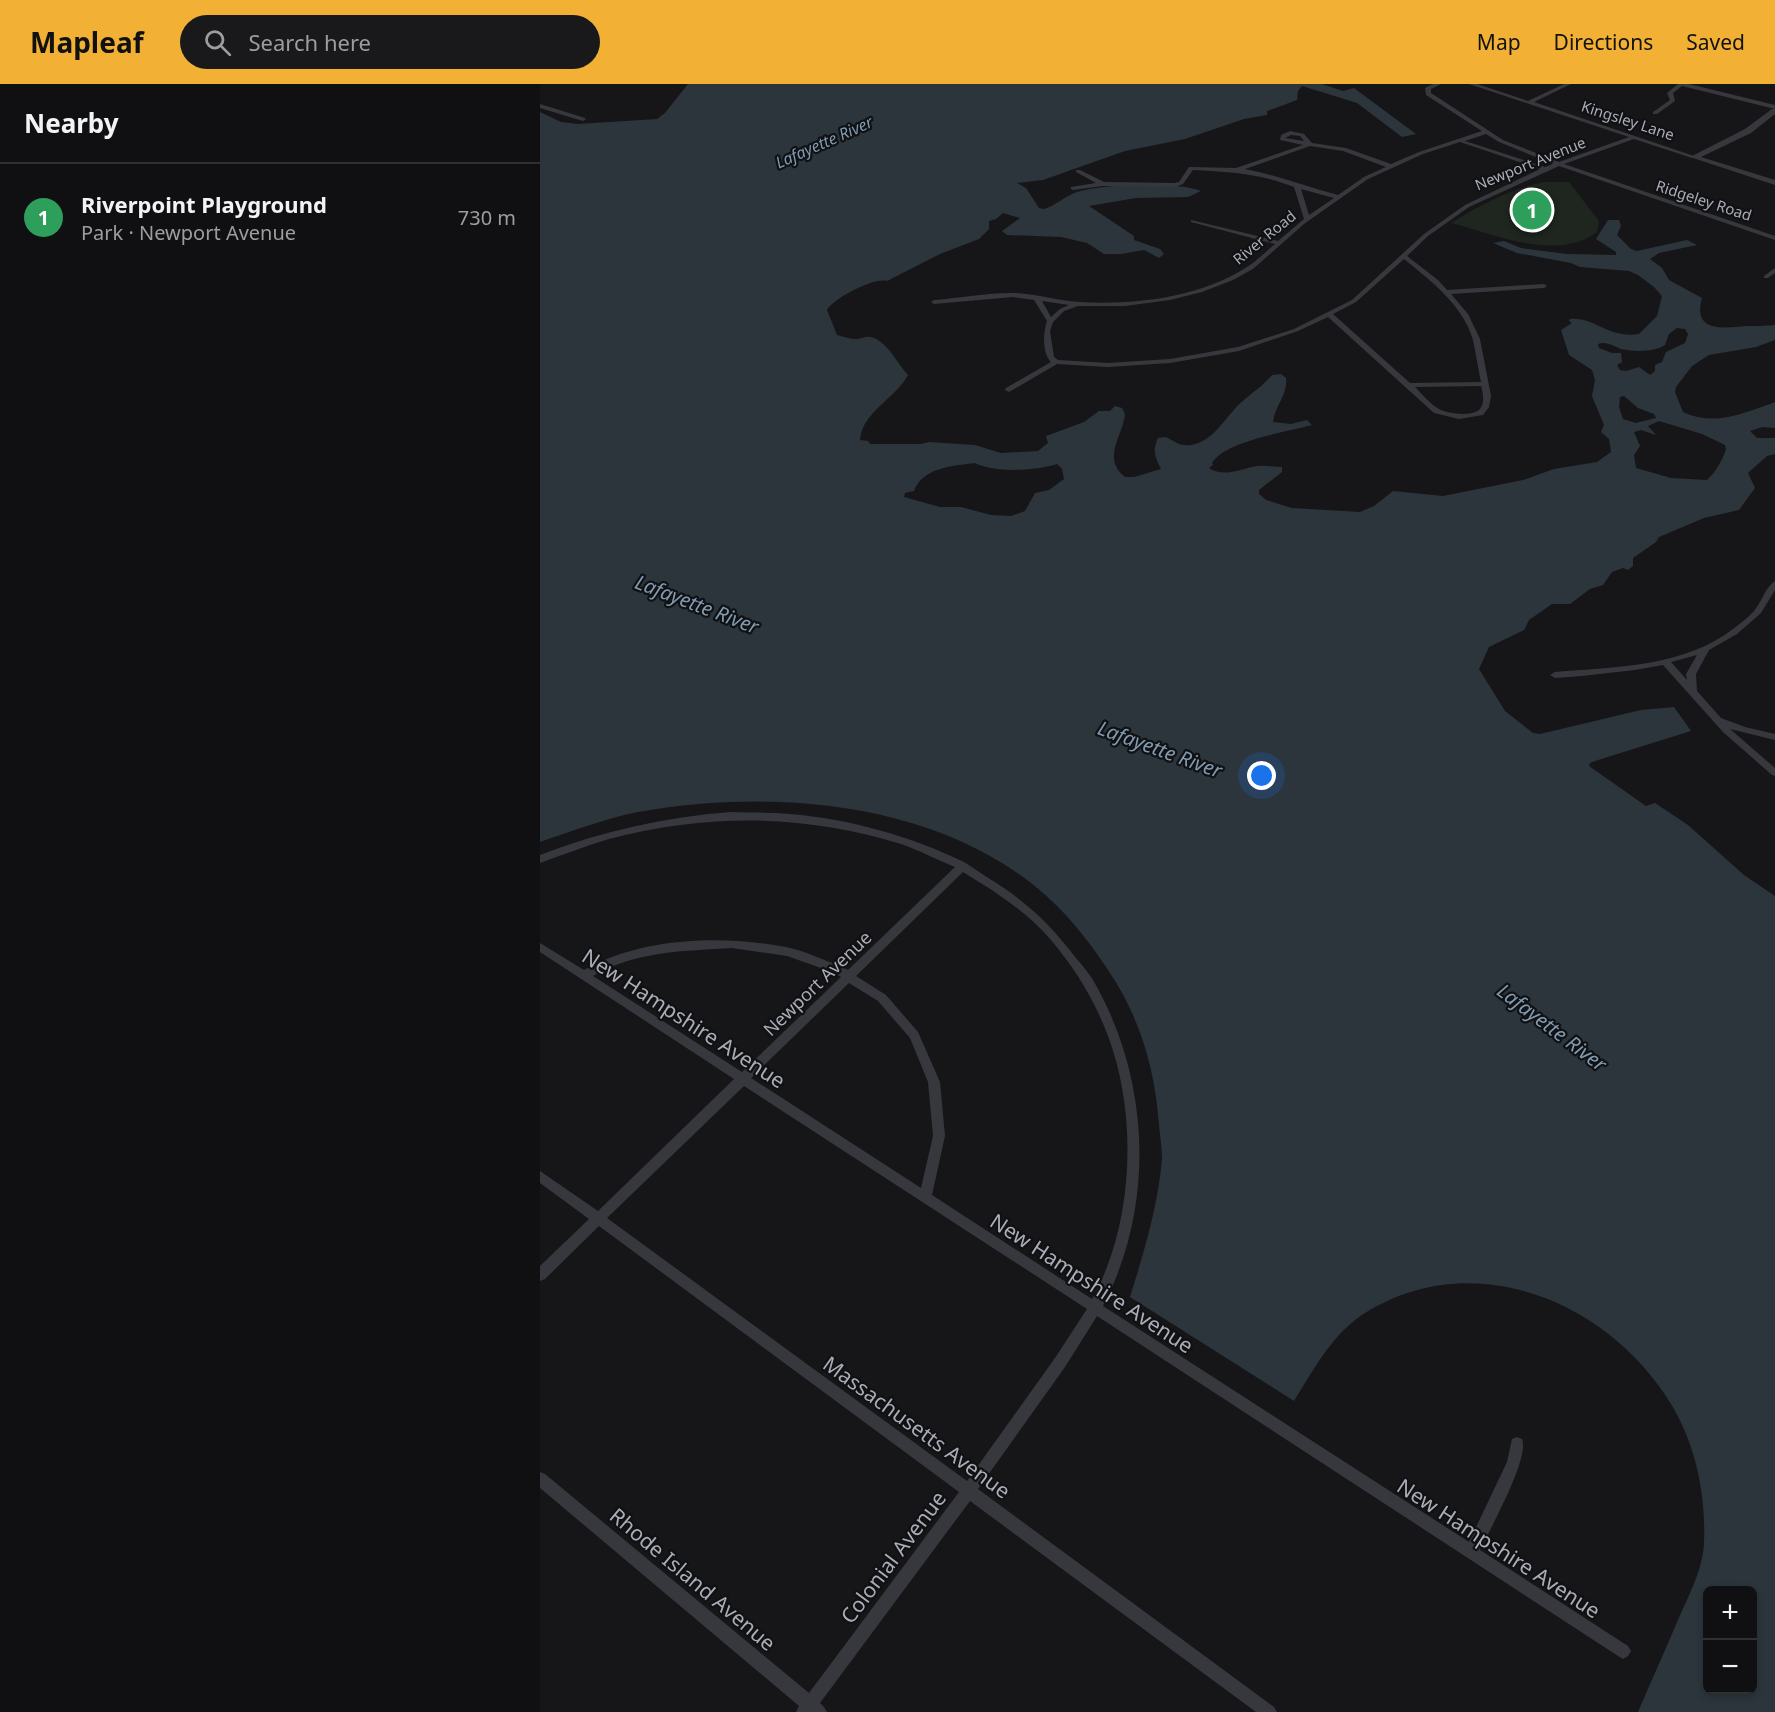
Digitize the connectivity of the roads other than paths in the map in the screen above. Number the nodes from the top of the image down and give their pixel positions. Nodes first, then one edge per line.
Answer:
1 (1438, 84) edge
2 (1472, 84) edge
3 (1568, 84) edge
4 (1681, 84) edge
5 (1530, 102) junction
6 (540, 106) edge
7 (1775, 109) edge
8 (1655, 113) dead end
9 (583, 119) dead end
10 (1486, 132) junction
11 (1635, 137) junction
12 (1457, 140) junction
13 (1432, 149) junction
14 (1484, 149) junction
15 (1694, 157) junction
16 (1559, 165) junction
17 (1390, 166) junction
18 (1546, 169) junction
19 (1237, 170) junction
20 (1078, 171) dead end
21 (1277, 172) dead end
22 (1281, 179) junction
23 (1775, 183) edge
24 (1103, 184) junction
25 (1297, 186) junction
26 (1073, 188) dead end
27 (1624, 188) junction
28 (1338, 197) junction
29 (1307, 219) junction
30 (1193, 221) dead end
31 (1775, 238) edge
32 (1280, 243) junction
33 (1405, 257) junction
34 (1775, 270) edge
35 (1766, 277) dead end
36 (1544, 286) dead end
37 (1446, 292) junction
38 (1037, 299) junction
39 (934, 302) dead end
40 (1078, 304) junction
41 (1330, 315) junction
42 (1050, 321) junction
43 (1056, 362) junction
44 (1485, 384) junction
45 (1408, 385) junction
46 (1009, 390) dead end
47 (1775, 584) edge
48 (1705, 648) junction
49 (1666, 662) junction
50 (1556, 675) dead end
51 (1692, 692) junction
52 (1712, 716) junction
53 (1775, 737) edge
54 (1775, 773) edge
55 (540, 859) edge
56 (963, 866) junction
57 (540, 947) edge
58 (851, 975) junction
59 (583, 976) junction
60 (743, 1079) junction
61 (540, 1176) edge
62 (925, 1197) junction
63 (599, 1219) junction
64 (540, 1275) edge
65 (1096, 1309) junction
66 (1517, 1444) dead end
67 (540, 1479) edge
68 (968, 1491) junction
69 (1471, 1553) junction
70 (1623, 1651) dead end
71 (811, 1709) edge
72 (1269, 1712) edge

1 - 10 street, Ridgeley Road
2 - 5 street, Kingsley Lane
3 - 5 street
4 - 7 street
4 - 8 street
5 - 11 street, Kingsley Lane
6 - 9 street
7 - 15 street
10 - 12 street, River Road
10 - 16 street, Ridgeley Road
11 - 15 street, Kingsley Lane
11 - 16 street, Newport Avenue
12 - 13 street, River Road
12 - 14 street, Ridgeley Road
13 - 14 street, Ridgeley Road
13 - 17 street, River Road
14 - 18 street, Ridgeley Road
15 - 23 street, Kingsley Lane
16 - 18 street, Newport Avenue
16 - 27 street, Ridgeley Road
17 - 19 street
17 - 28 street, River Road
18 - 27 street, Ridgeley Road
18 - 33 street, Newport Avenue
19 - 22 street
19 - 24 street
20 - 24 street
21 - 22 street
22 - 25 street
24 - 26 street
25 - 28 street
25 - 29 street
27 - 31 street, Ridgeley Road
28 - 29 street, River Road
29 - 32 street, River Road
30 - 32 street
32 - 40 street, River Road
33 - 37 street
33 - 41 street, Newport Avenue
34 - 35 street
36 - 37 street
37 - 44 street
38 - 39 street, River Road
38 - 40 street, River Road
38 - 42 street
40 - 42 street
41 - 43 street, Newport Avenue
41 - 45 street
42 - 43 street
43 - 46 street
44 - 45 street
44 - 45 street
47 - 48 street
48 - 49 street
48 - 51 street
49 - 50 street
49 - 51 street
51 - 52 street
52 - 53 street
52 - 54 street
55 - 56 street, Colonial Avenue
56 - 58 street, Newport Avenue
56 - 65 street, Colonial Avenue
57 - 59 street, New Hampshire Avenue
58 - 59 street
58 - 60 street, Newport Avenue
58 - 62 street
59 - 60 street, New Hampshire Avenue
60 - 62 street, New Hampshire Avenue
60 - 63 street, Newport Avenue
61 - 63 street, Massachusetts Avenue
62 - 65 street, New Hampshire Avenue
63 - 64 street, Newport Avenue
63 - 68 street, Massachusetts Avenue
65 - 68 street, Colonial Avenue
65 - 69 street, New Hampshire Avenue
66 - 69 street
67 - 71 street, Rhode Island Avenue
68 - 71 street, Colonial Avenue
68 - 72 street, Massachusetts Avenue
69 - 70 street, New Hampshire Avenue

